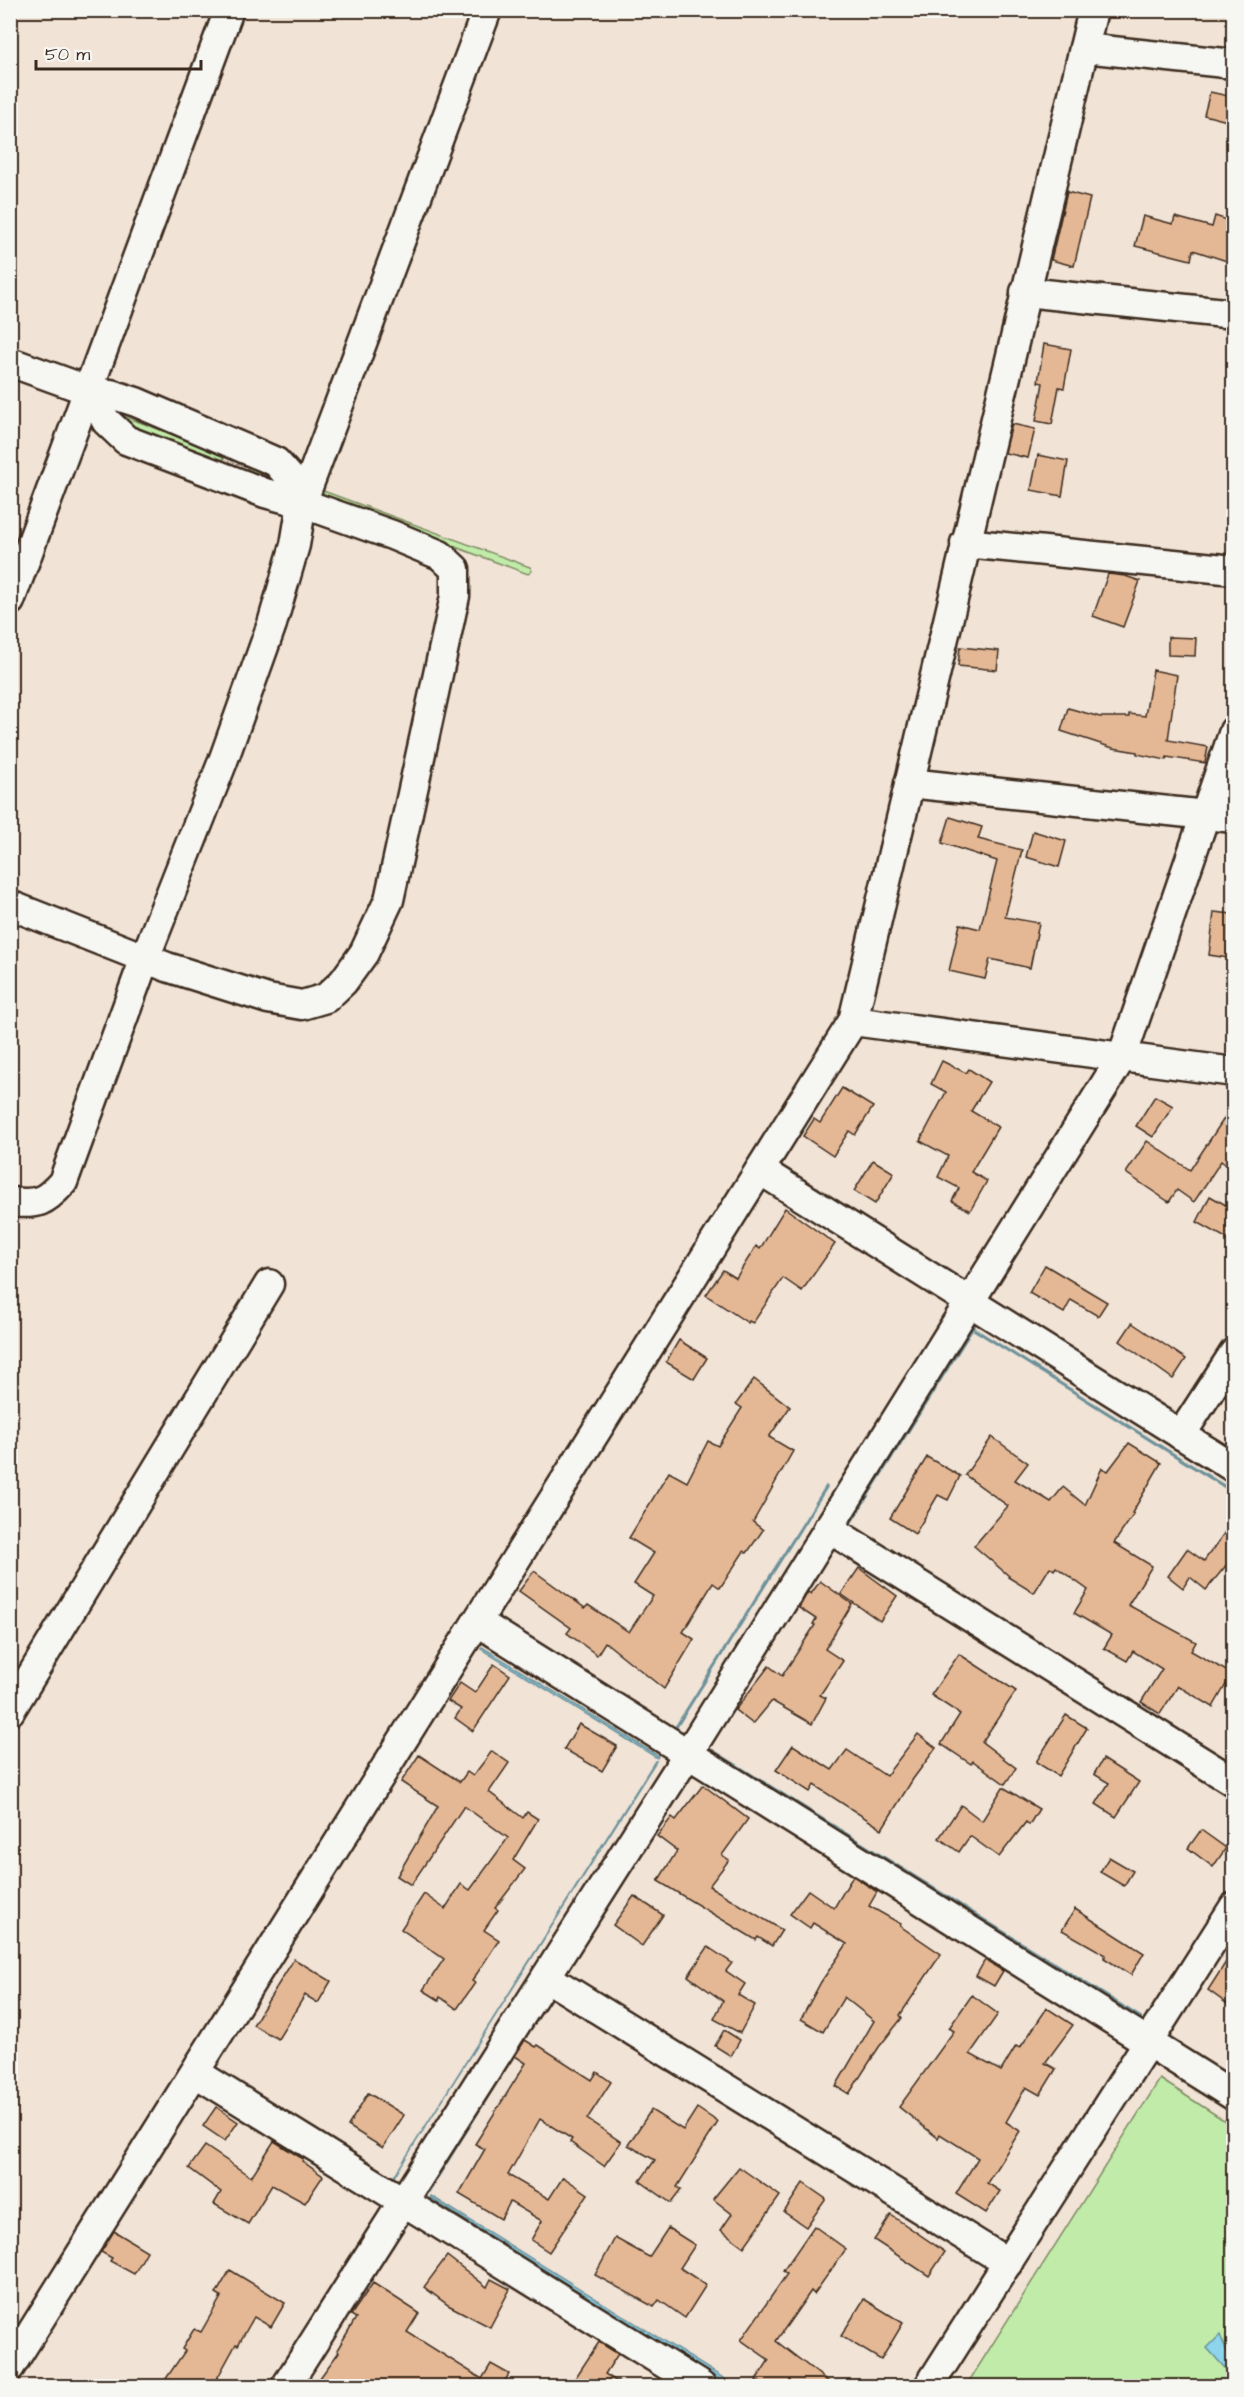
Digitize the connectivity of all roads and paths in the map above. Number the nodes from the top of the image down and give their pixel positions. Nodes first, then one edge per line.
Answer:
1 (229, 10) edge
2 (487, 10) edge
3 (1093, 10) edge
4 (1084, 48) junction
5 (1233, 64) edge
6 (1026, 292) junction
7 (1233, 314) edge
8 (10, 362) edge
9 (90, 392) junction
10 (302, 503) junction
11 (965, 543) junction
12 (1233, 570) edge
13 (10, 601) edge
14 (1233, 730) edge
15 (909, 783) junction
16 (1206, 815) junction
17 (1233, 818) edge
18 (10, 905) edge
19 (145, 958) junction
20 (853, 1021) junction
21 (1122, 1057) junction
22 (1233, 1072) edge
23 (760, 1170) junction
24 (10, 1202) edge
25 (269, 1284) dead end
26 (969, 1301) junction
27 (1233, 1353) edge
28 (1181, 1435) junction
29 (1233, 1468) edge
30 (828, 1528) junction
31 (478, 1622) junction
32 (10, 1711) edge
33 (688, 1754) junction
34 (1233, 1782) edge
35 (1233, 1907) edge
36 (546, 1977) junction
37 (1148, 2042) junction
38 (196, 2073) junction
39 (1233, 2096) edge
40 (404, 2201) junction
41 (1008, 2263) junction
42 (10, 2367) edge
43 (286, 2386) edge
44 (701, 2386) edge
45 (929, 2386) edge

1 - 9 street
2 - 10 street
3 - 4 street
4 - 5 street
4 - 6 street
6 - 7 street
6 - 11 street
8 - 9 street
9 - 10 street
9 - 10 street
9 - 13 street
10 - 19 street
10 - 19 street
11 - 12 street
11 - 15 street
14 - 16 street
15 - 16 street
15 - 20 street
16 - 17 street
16 - 21 street
18 - 19 street
19 - 24 street
20 - 21 street
20 - 23 street
21 - 22 street
21 - 26 street
23 - 26 street
23 - 31 street
25 - 32 street
26 - 28 street
26 - 30 street
27 - 28 street
28 - 29 street
30 - 33 street
30 - 34 street
31 - 33 street
31 - 38 street
33 - 36 street
33 - 37 street
35 - 37 street
36 - 40 street
36 - 41 street
37 - 39 street
37 - 41 street
38 - 40 street
38 - 42 street
40 - 43 street
40 - 44 street
41 - 45 street

